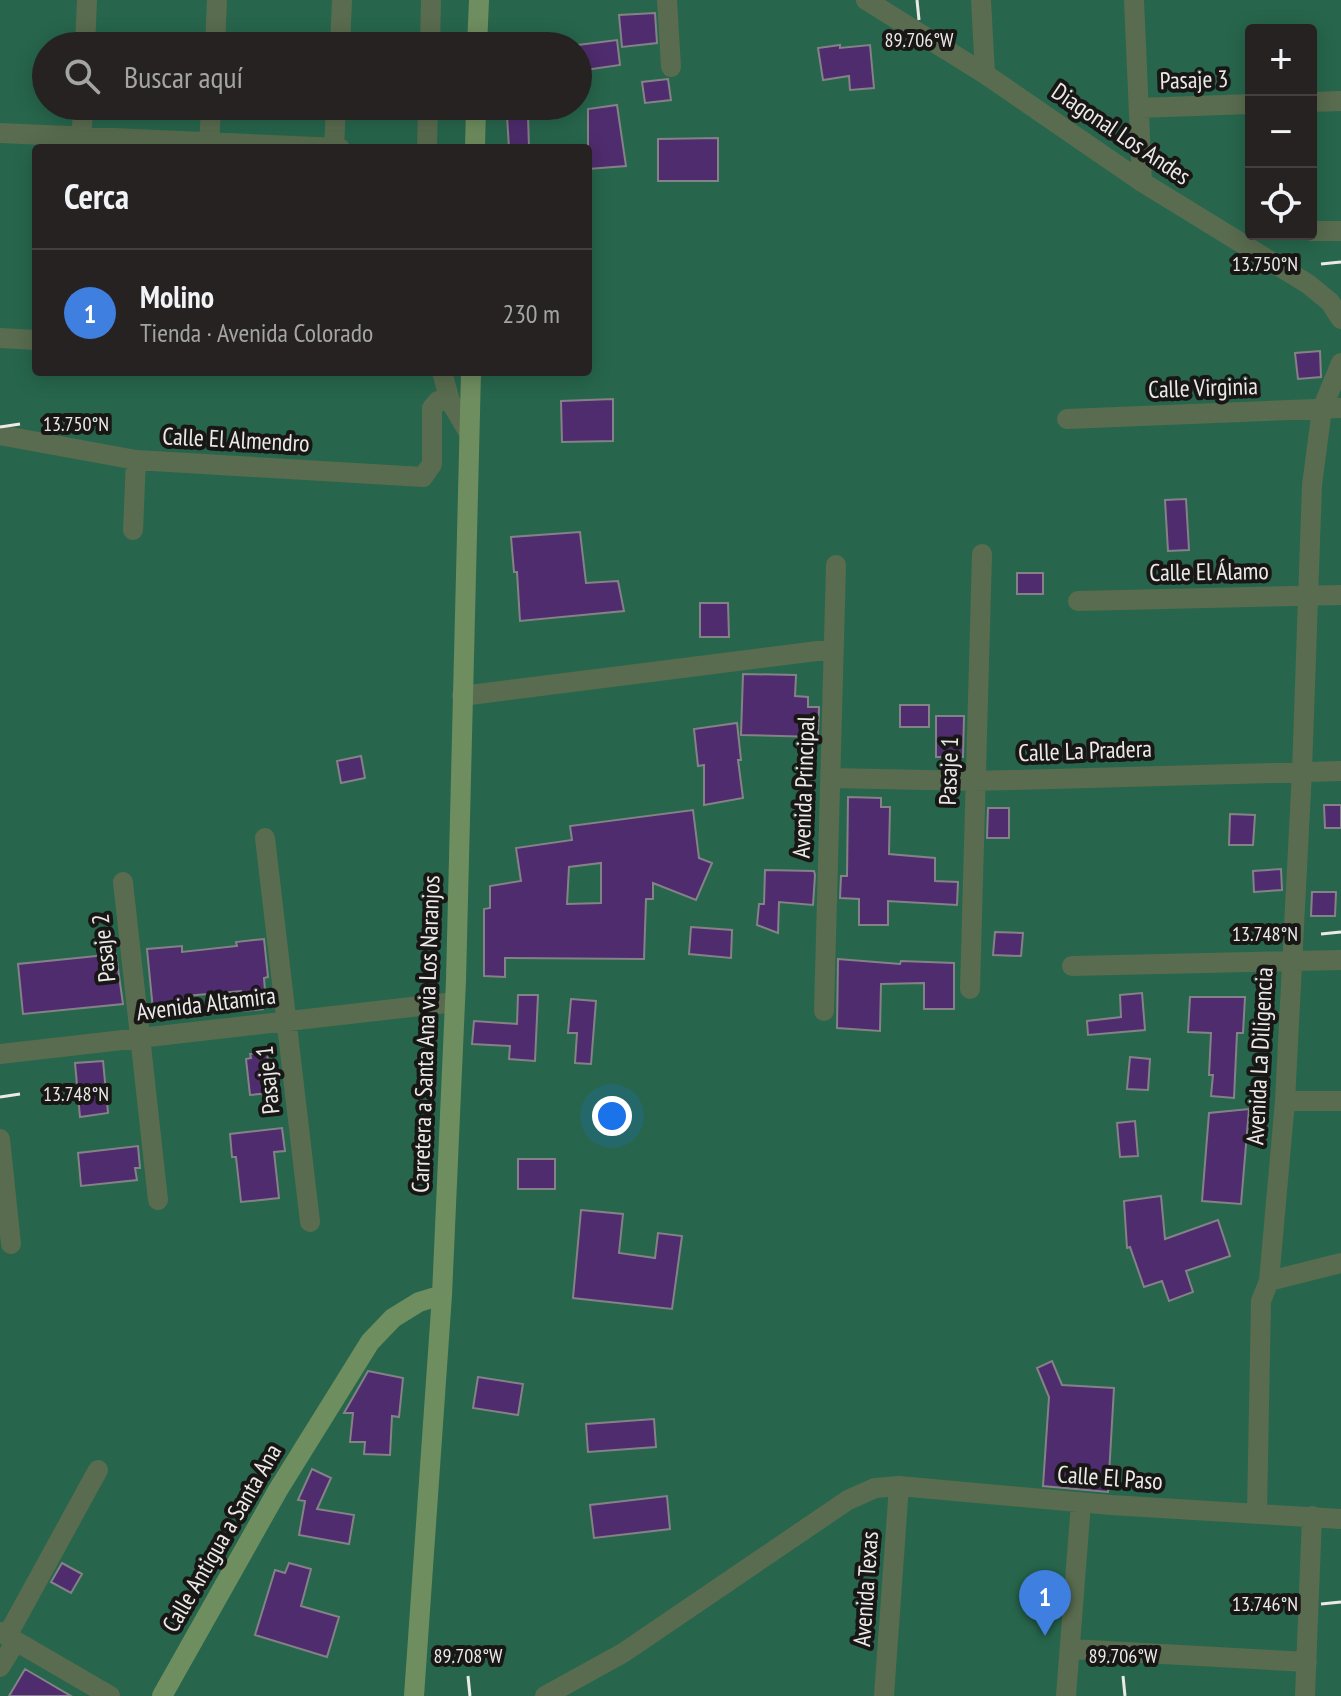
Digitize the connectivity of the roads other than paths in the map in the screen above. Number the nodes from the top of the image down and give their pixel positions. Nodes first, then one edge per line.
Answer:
1 (87, 0) edge
2 (217, 0) edge
3 (342, 0) edge
4 (431, 0) edge
5 (479, 0) edge
6 (667, 0) edge
7 (866, 0) edge
8 (981, 0) edge
9 (1134, 0) edge
10 (86, 32) edge
11 (216, 32) edge
12 (341, 32) edge
13 (430, 32) edge
14 (478, 32) edge
15 (671, 67) dead end
16 (985, 74) junction
17 (1341, 101) edge
18 (1317, 102) edge
19 (1245, 104) edge
20 (1139, 108) junction
21 (82, 120) edge
22 (211, 120) edge
23 (336, 120) edge
24 (428, 120) edge
25 (476, 120) edge
26 (0, 133) edge
27 (81, 142) edge
28 (167, 144) edge
29 (210, 144) edge
30 (336, 144) edge
31 (427, 144) edge
32 (475, 144) edge
33 (1142, 182) junction
34 (1317, 231) edge
35 (1341, 231) edge
36 (1249, 240) edge
37 (1242, 243) junction
38 (1341, 319) edge
39 (0, 338) edge
40 (32, 340) edge
41 (1341, 363) edge
42 (443, 376) edge
43 (471, 376) edge
44 (450, 401) junction
45 (1332, 409) edge
46 (1067, 419) dead end
47 (469, 433) junction
48 (0, 435) edge
49 (136, 460) junction
50 (133, 530) dead end
51 (982, 554) dead end
52 (836, 565) dead end
53 (1341, 595) edge
54 (1308, 596) junction
55 (1078, 601) dead end
56 (833, 649) junction
57 (462, 696) junction
58 (1302, 771) junction
59 (1341, 771) edge
60 (830, 778) junction
61 (975, 781) junction
62 (265, 838) dead end
63 (123, 882) dead end
64 (1341, 960) edge
65 (1292, 961) junction
66 (1072, 966) dead end
67 (970, 989) dead end
68 (455, 1002) junction
69 (824, 1011) dead end
70 (288, 1021) junction
71 (140, 1038) junction
72 (0, 1054) edge
73 (1285, 1101) junction
74 (1341, 1101) edge
75 (0, 1139) edge
76 (158, 1200) dead end
77 (310, 1222) dead end
78 (11, 1244) dead end
79 (1341, 1263) edge
80 (1269, 1281) junction
81 (442, 1295) junction
82 (98, 1470) dead end
83 (899, 1486) junction
84 (1081, 1503) junction
85 (1257, 1513) junction
86 (1312, 1516) junction
87 (1341, 1519) edge
88 (8, 1636) edge
89 (1071, 1649) junction
90 (1307, 1662) junction
91 (0, 1667) edge
92 (110, 1696) edge
93 (162, 1696) edge
94 (414, 1696) edge
95 (545, 1696) edge
96 (884, 1696) edge
97 (1066, 1696) edge
98 (1305, 1696) edge

1 - 10 street
2 - 11 street
3 - 12 street
4 - 13 street
5 - 14 main road
6 - 15 street
7 - 16 street, Diagonal Los Andes
8 - 16 street
9 - 20 street
16 - 33 street, Diagonal Los Andes
17 - 18 street
19 - 20 street, Pasaje 3
20 - 33 street
21 - 27 street
22 - 29 street
23 - 30 street
24 - 31 street
25 - 32 main road
26 - 27 street
27 - 28 street
33 - 37 street, Diagonal Los Andes
34 - 35 street
36 - 37 street
37 - 38 street, Diagonal Los Andes
39 - 40 street
41 - 45 street, Avenida La Diligencia
42 - 44 street
43 - 47 main road, Carretera a Santa Ana via Los Naranjos
44 - 47 street
44 - 49 street, Calle El Almendro
45 - 46 street, Calle Virginia
45 - 54 street, Avenida La Diligencia
47 - 57 main road, Carretera a Santa Ana via Los Naranjos
48 - 49 street, Calle El Almendro
49 - 50 street
51 - 61 street, Pasaje 1
52 - 56 street, Avenida Principal
53 - 54 street, Calle El Álamo
54 - 55 street, Calle El Álamo
54 - 58 street, Avenida La Diligencia
56 - 57 street
56 - 60 street, Avenida Principal
57 - 68 main road, Carretera a Santa Ana via Los Naranjos
58 - 59 street, Calle La Pradera
58 - 61 street, Calle La Pradera
58 - 65 street, Avenida La Diligencia
60 - 61 street, Calle La Pradera
60 - 69 street, Avenida Principal
61 - 67 street, Pasaje 1
62 - 70 street, Pasaje 1
63 - 71 street, Pasaje 2
64 - 65 street
65 - 66 street
65 - 73 street, Avenida La Diligencia
68 - 70 street, Avenida Altamira
68 - 81 main road, Carretera a Santa Ana via Los Naranjos
70 - 71 street, Avenida Altamira
70 - 77 street, Pasaje 1
71 - 72 street, Avenida Altamira
71 - 76 street, Pasaje 2
73 - 74 street
73 - 80 street, Avenida La Diligencia
75 - 78 street
79 - 80 street
80 - 85 street, Avenida La Diligencia
81 - 93 main road, Calle Antigua a Santa Ana
81 - 94 main road, Carretera a Santa Ana via Los Naranjos
82 - 88 street
83 - 84 street, Calle El Paso
83 - 95 street, Calle El Paso
83 - 96 street, Avenida Texas
84 - 85 street, Calle El Paso
84 - 89 street
85 - 86 street, Calle El Paso
86 - 87 street, Calle El Paso
86 - 90 street
88 - 91 street
88 - 92 street
89 - 90 street
89 - 97 street
90 - 98 street

